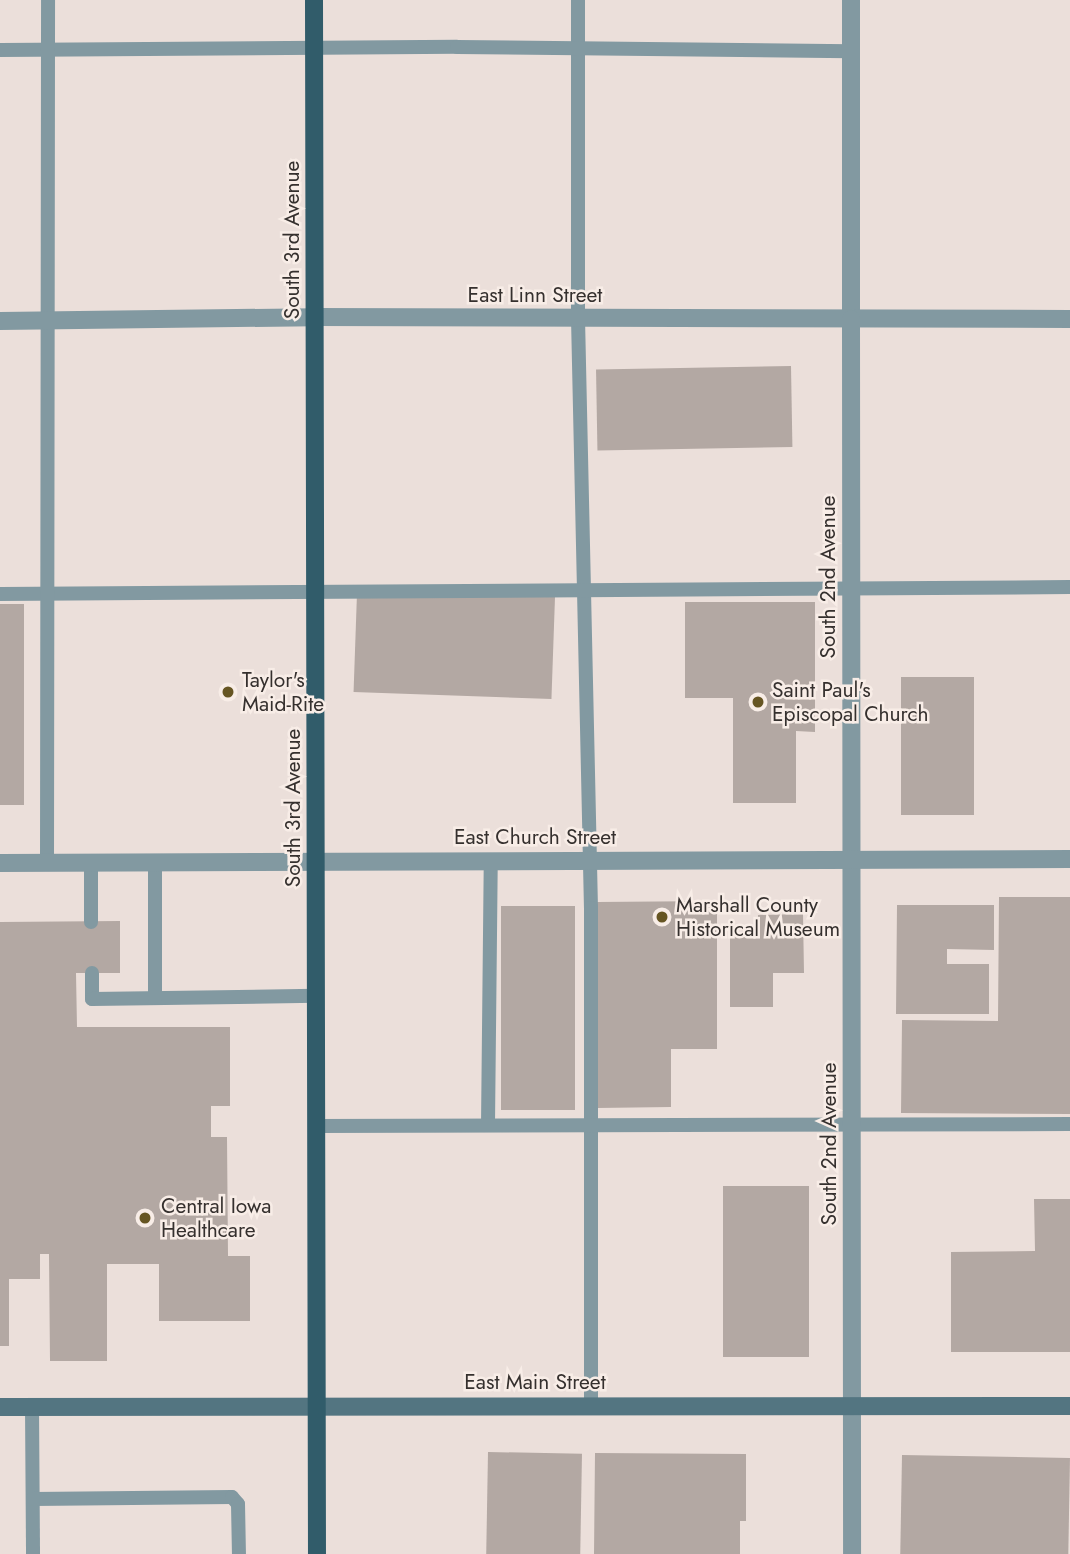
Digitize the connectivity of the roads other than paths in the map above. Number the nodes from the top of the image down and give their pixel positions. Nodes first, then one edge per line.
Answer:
1 (48, 0) edge
2 (314, 0) edge
3 (578, 0) edge
4 (851, 0) edge
5 (578, 48) junction
6 (0, 50) edge
7 (48, 50) junction
8 (314, 50) junction
9 (851, 51) junction
10 (314, 317) junction
11 (578, 318) junction
12 (851, 319) junction
13 (1070, 319) edge
14 (48, 320) junction
15 (0, 321) edge
16 (1070, 587) edge
17 (851, 589) junction
18 (582, 590) junction
19 (315, 592) junction
20 (47, 593) junction
21 (0, 594) edge
22 (1070, 859) edge
23 (316, 860) junction
24 (491, 860) junction
25 (587, 860) junction
26 (851, 860) junction
27 (155, 861) junction
28 (47, 862) junction
29 (91, 862) junction
30 (0, 863) edge
31 (91, 922) dead end
32 (92, 973) dead end
33 (316, 996) junction
34 (155, 998) junction
35 (852, 1124) junction
36 (1070, 1124) edge
37 (488, 1125) junction
38 (593, 1125) junction
39 (316, 1126) junction
40 (317, 1405) junction
41 (591, 1405) junction
42 (852, 1405) junction
43 (1070, 1406) edge
44 (0, 1407) edge
45 (32, 1407) junction
46 (33, 1499) junction
47 (33, 1554) edge
48 (239, 1554) edge
49 (317, 1554) edge
50 (852, 1554) edge

1 - 7 lane
2 - 8 main road, South 3rd Avenue
3 - 5 lane
4 - 9 street, South 2nd Avenue
5 - 8 lane
5 - 9 lane
5 - 11 lane
6 - 7 lane
7 - 8 lane
7 - 14 lane
8 - 10 main road, South 3rd Avenue
9 - 12 street, South 2nd Avenue
10 - 11 street, East Linn Street
10 - 14 street, East Linn Street
10 - 19 main road, South 3rd Avenue
11 - 12 street, East Linn Street
11 - 18 lane
12 - 13 street, East Linn Street
12 - 17 street, South 2nd Avenue
14 - 15 street, East Linn Street
14 - 20 lane
16 - 17 lane
17 - 18 lane
17 - 26 street, South 2nd Avenue
18 - 19 lane
18 - 25 lane
19 - 20 lane
19 - 23 main road, South 3rd Avenue
20 - 21 lane
20 - 28 lane
22 - 26 street, East Church Street
23 - 24 street, East Church Street
23 - 27 street, East Church Street
23 - 33 main road, South 3rd Avenue
24 - 25 street, East Church Street
24 - 37 lane
25 - 26 street, East Church Street
25 - 38 lane
26 - 35 street, South 2nd Avenue
27 - 29 street, East Church Street
27 - 34 lane
28 - 29 street, East Church Street
28 - 30 street, East Church Street
29 - 31 lane
32 - 34 lane
33 - 34 lane
33 - 39 main road, South 3rd Avenue
35 - 36 lane
35 - 38 lane
35 - 42 street, South 2nd Avenue
37 - 38 lane
37 - 39 lane
38 - 41 lane
39 - 40 main road, South 3rd Avenue
40 - 41 main road, East Main Street
40 - 45 main road, East Main Street
40 - 49 main road, South 3rd Avenue
41 - 42 main road, East Main Street
42 - 43 main road, East Main Street
42 - 50 street, South 2nd Avenue
44 - 45 main road, East Main Street
45 - 46 lane
46 - 47 lane
46 - 48 lane

